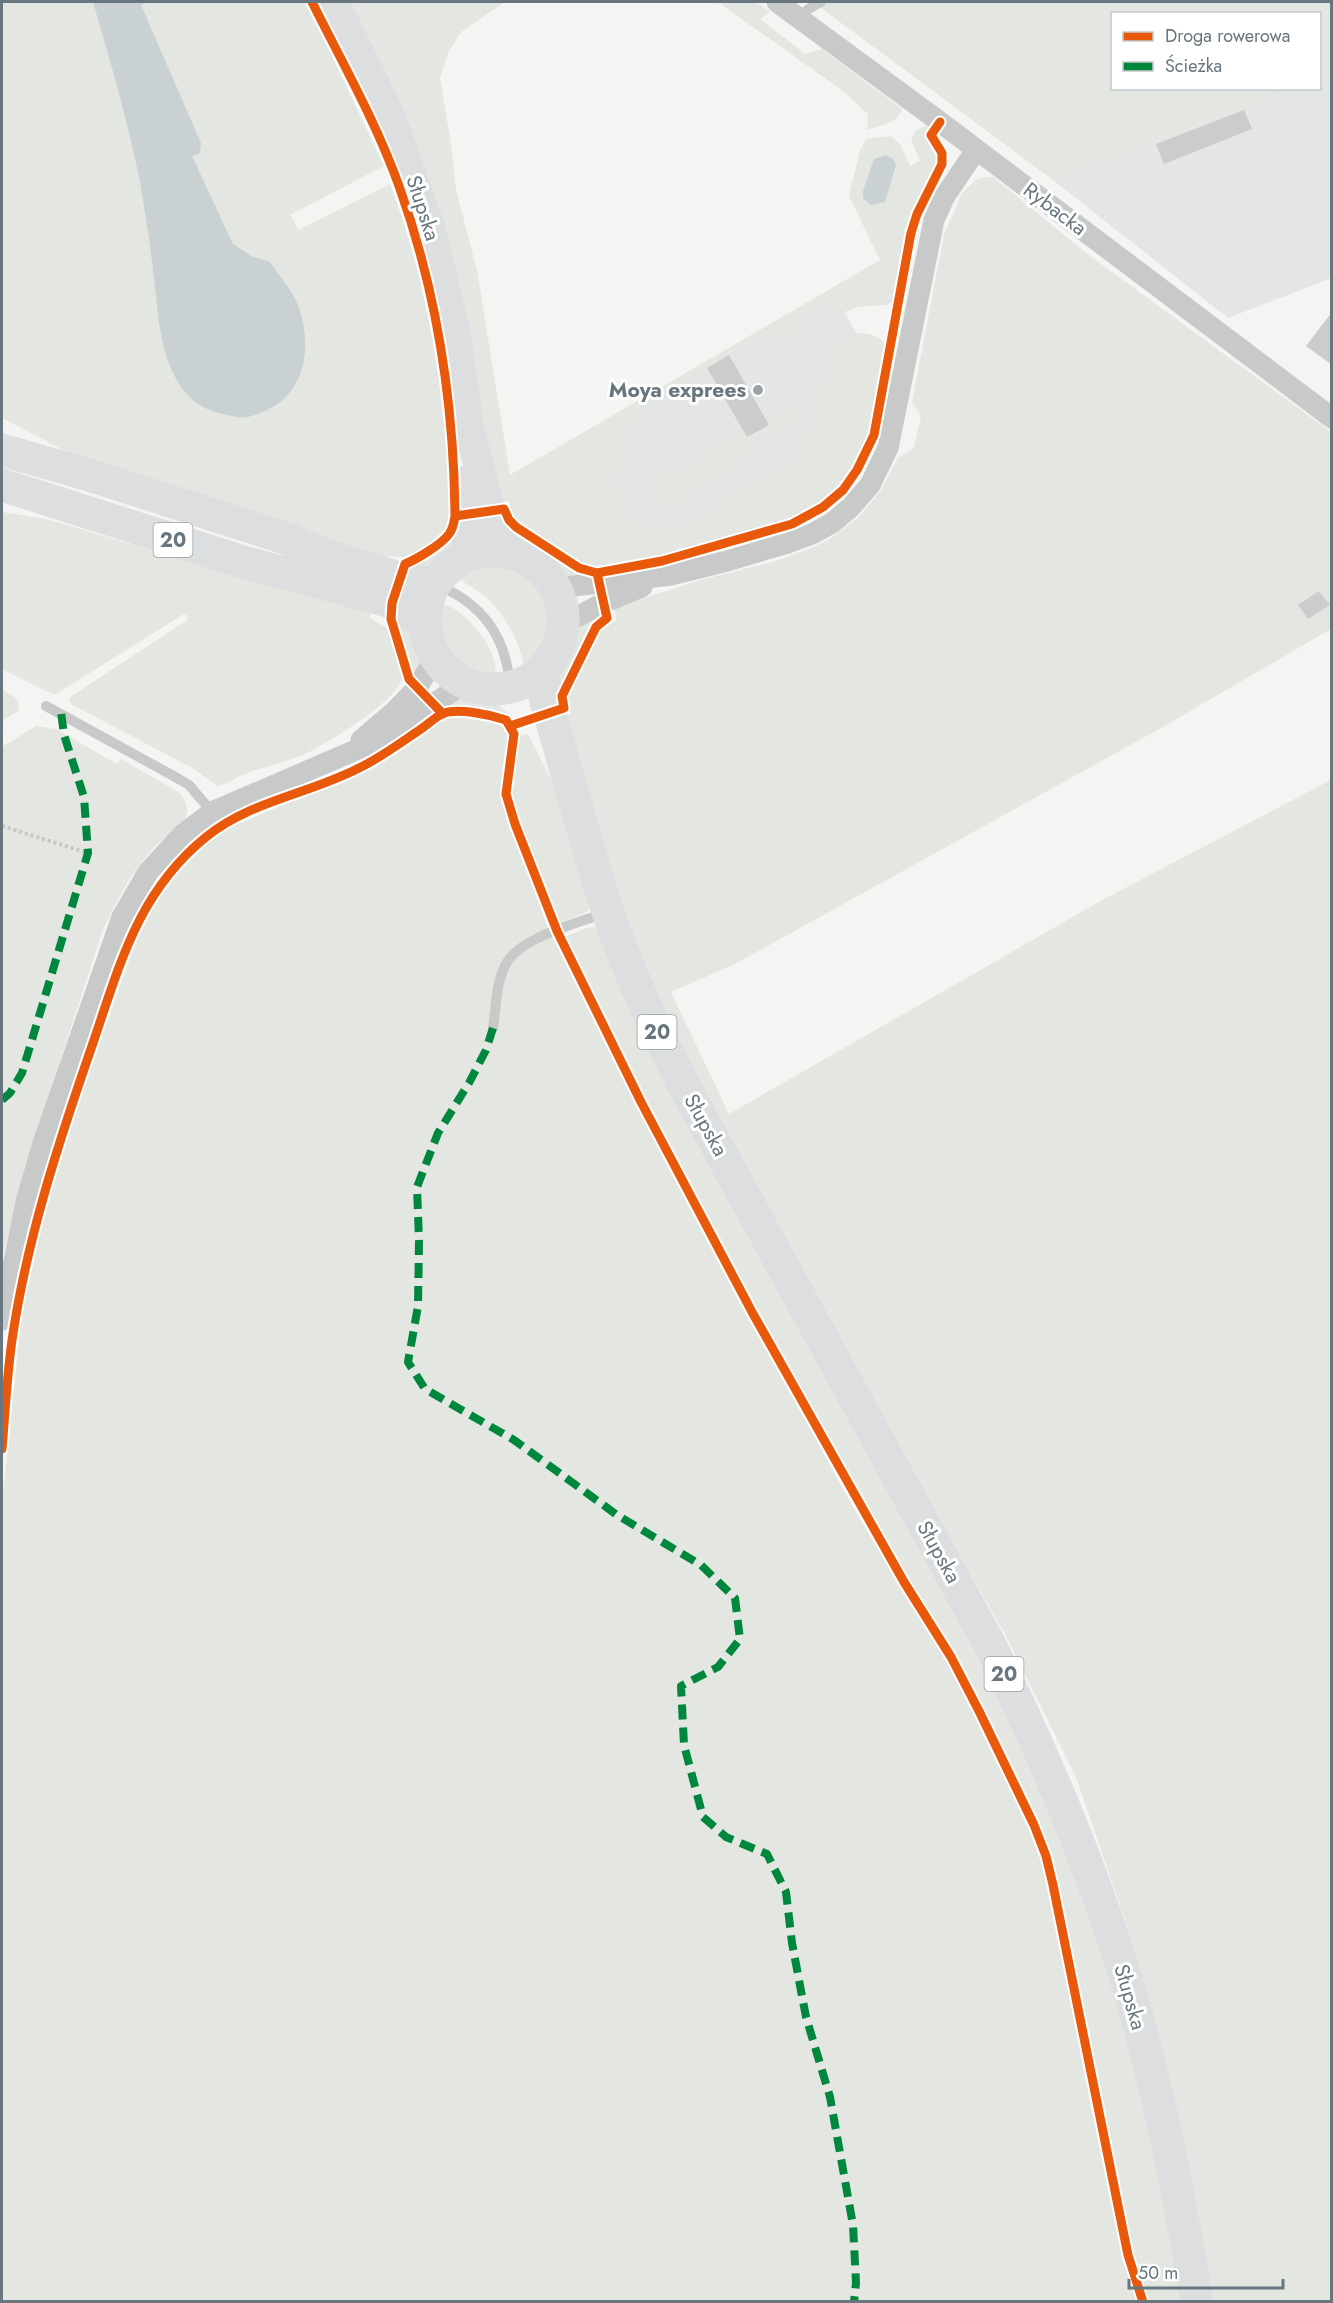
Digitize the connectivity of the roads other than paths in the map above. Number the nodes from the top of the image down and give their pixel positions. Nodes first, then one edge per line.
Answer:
1 (334, 2) edge
2 (777, 2) edge
3 (821, 2) edge
4 (800, 19) junction
5 (976, 150) junction
6 (1332, 418) edge
7 (469, 428) junction
8 (2, 432) edge
9 (2, 450) edge
10 (89, 475) junction
11 (2, 485) edge
12 (2, 498) edge
13 (57, 503) junction
14 (508, 552) junction
15 (467, 556) junction
16 (243, 562) junction
17 (302, 566) dead end
18 (325, 568) dead end
19 (381, 573) junction
20 (670, 575) junction
21 (435, 584) junction
22 (556, 588) junction
23 (424, 623) junction
24 (564, 624) junction
25 (435, 658) junction
26 (542, 672) junction
27 (464, 683) junction
28 (510, 688) junction
29 (46, 706) dead end
30 (335, 761) junction
31 (212, 812) junction
32 (585, 838) junction
33 (608, 912) junction
34 (493, 1028) dead end
35 (2, 1320) edge
36 (1197, 2301) edge

1 - 7 main road, Słupska
2 - 4 street, Rybacka
3 - 4 lane
4 - 5 street, Rybacka
5 - 6 street, Rybacka
5 - 20 street
7 - 14 main road, Słupska
7 - 15 main road, Słupska
8 - 10 main road
9 - 10 main road, 20
10 - 19 main road, 20
11 - 13 main road
12 - 13 main road, 20
13 - 16 main road, 20
14 - 15 main road
14 - 22 main road
15 - 21 main road
16 - 17 lane
16 - 23 main road, 20
18 - 19 lane
19 - 21 main road, 20
20 - 22 street
20 - 24 street
21 - 23 main road
21 - 28 lane
22 - 24 main road
23 - 25 main road
24 - 26 main road
25 - 27 main road
25 - 30 street
26 - 28 main road
26 - 32 main road, Słupska / 20
27 - 28 main road
27 - 30 street
28 - 32 main road, Słupska / 20
29 - 31 lane
30 - 31 street
31 - 35 street
32 - 33 main road, Słupska / 20
33 - 34 lane
33 - 36 main road, Słupska / 20

